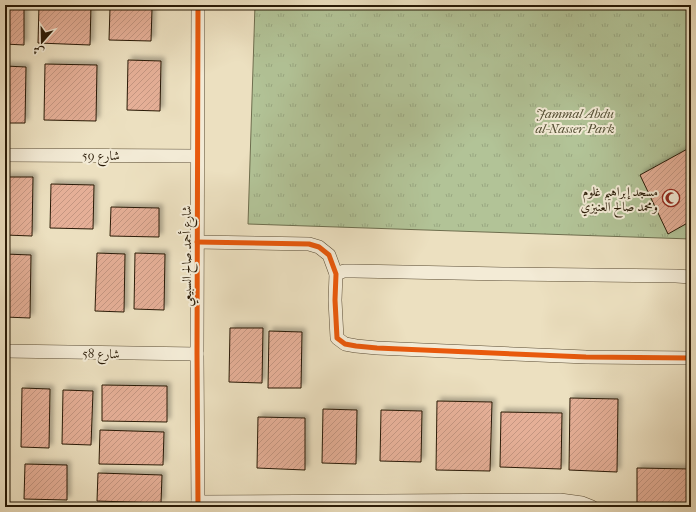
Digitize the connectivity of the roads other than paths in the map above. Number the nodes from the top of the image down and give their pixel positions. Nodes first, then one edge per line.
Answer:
1 (198, 5) edge
2 (5, 155) edge
3 (197, 156) junction
4 (197, 242) junction
5 (336, 274) junction
6 (691, 277) edge
7 (5, 351) edge
8 (197, 354) junction
9 (691, 358) edge
10 (407, 504) edge
11 (198, 505) edge
12 (592, 507) edge

1 - 3 street, شارع أحمد صالح السبيعي
2 - 3 street, شارع 59
3 - 4 street, شارع أحمد صالح السبيعي
4 - 5 street
4 - 8 street, شارع أحمد صالح السبيعي
5 - 6 street
5 - 9 street
7 - 8 street, شارع 58
8 - 11 street, شارع أحمد صالح السبيعي
10 - 11 street
10 - 12 street

